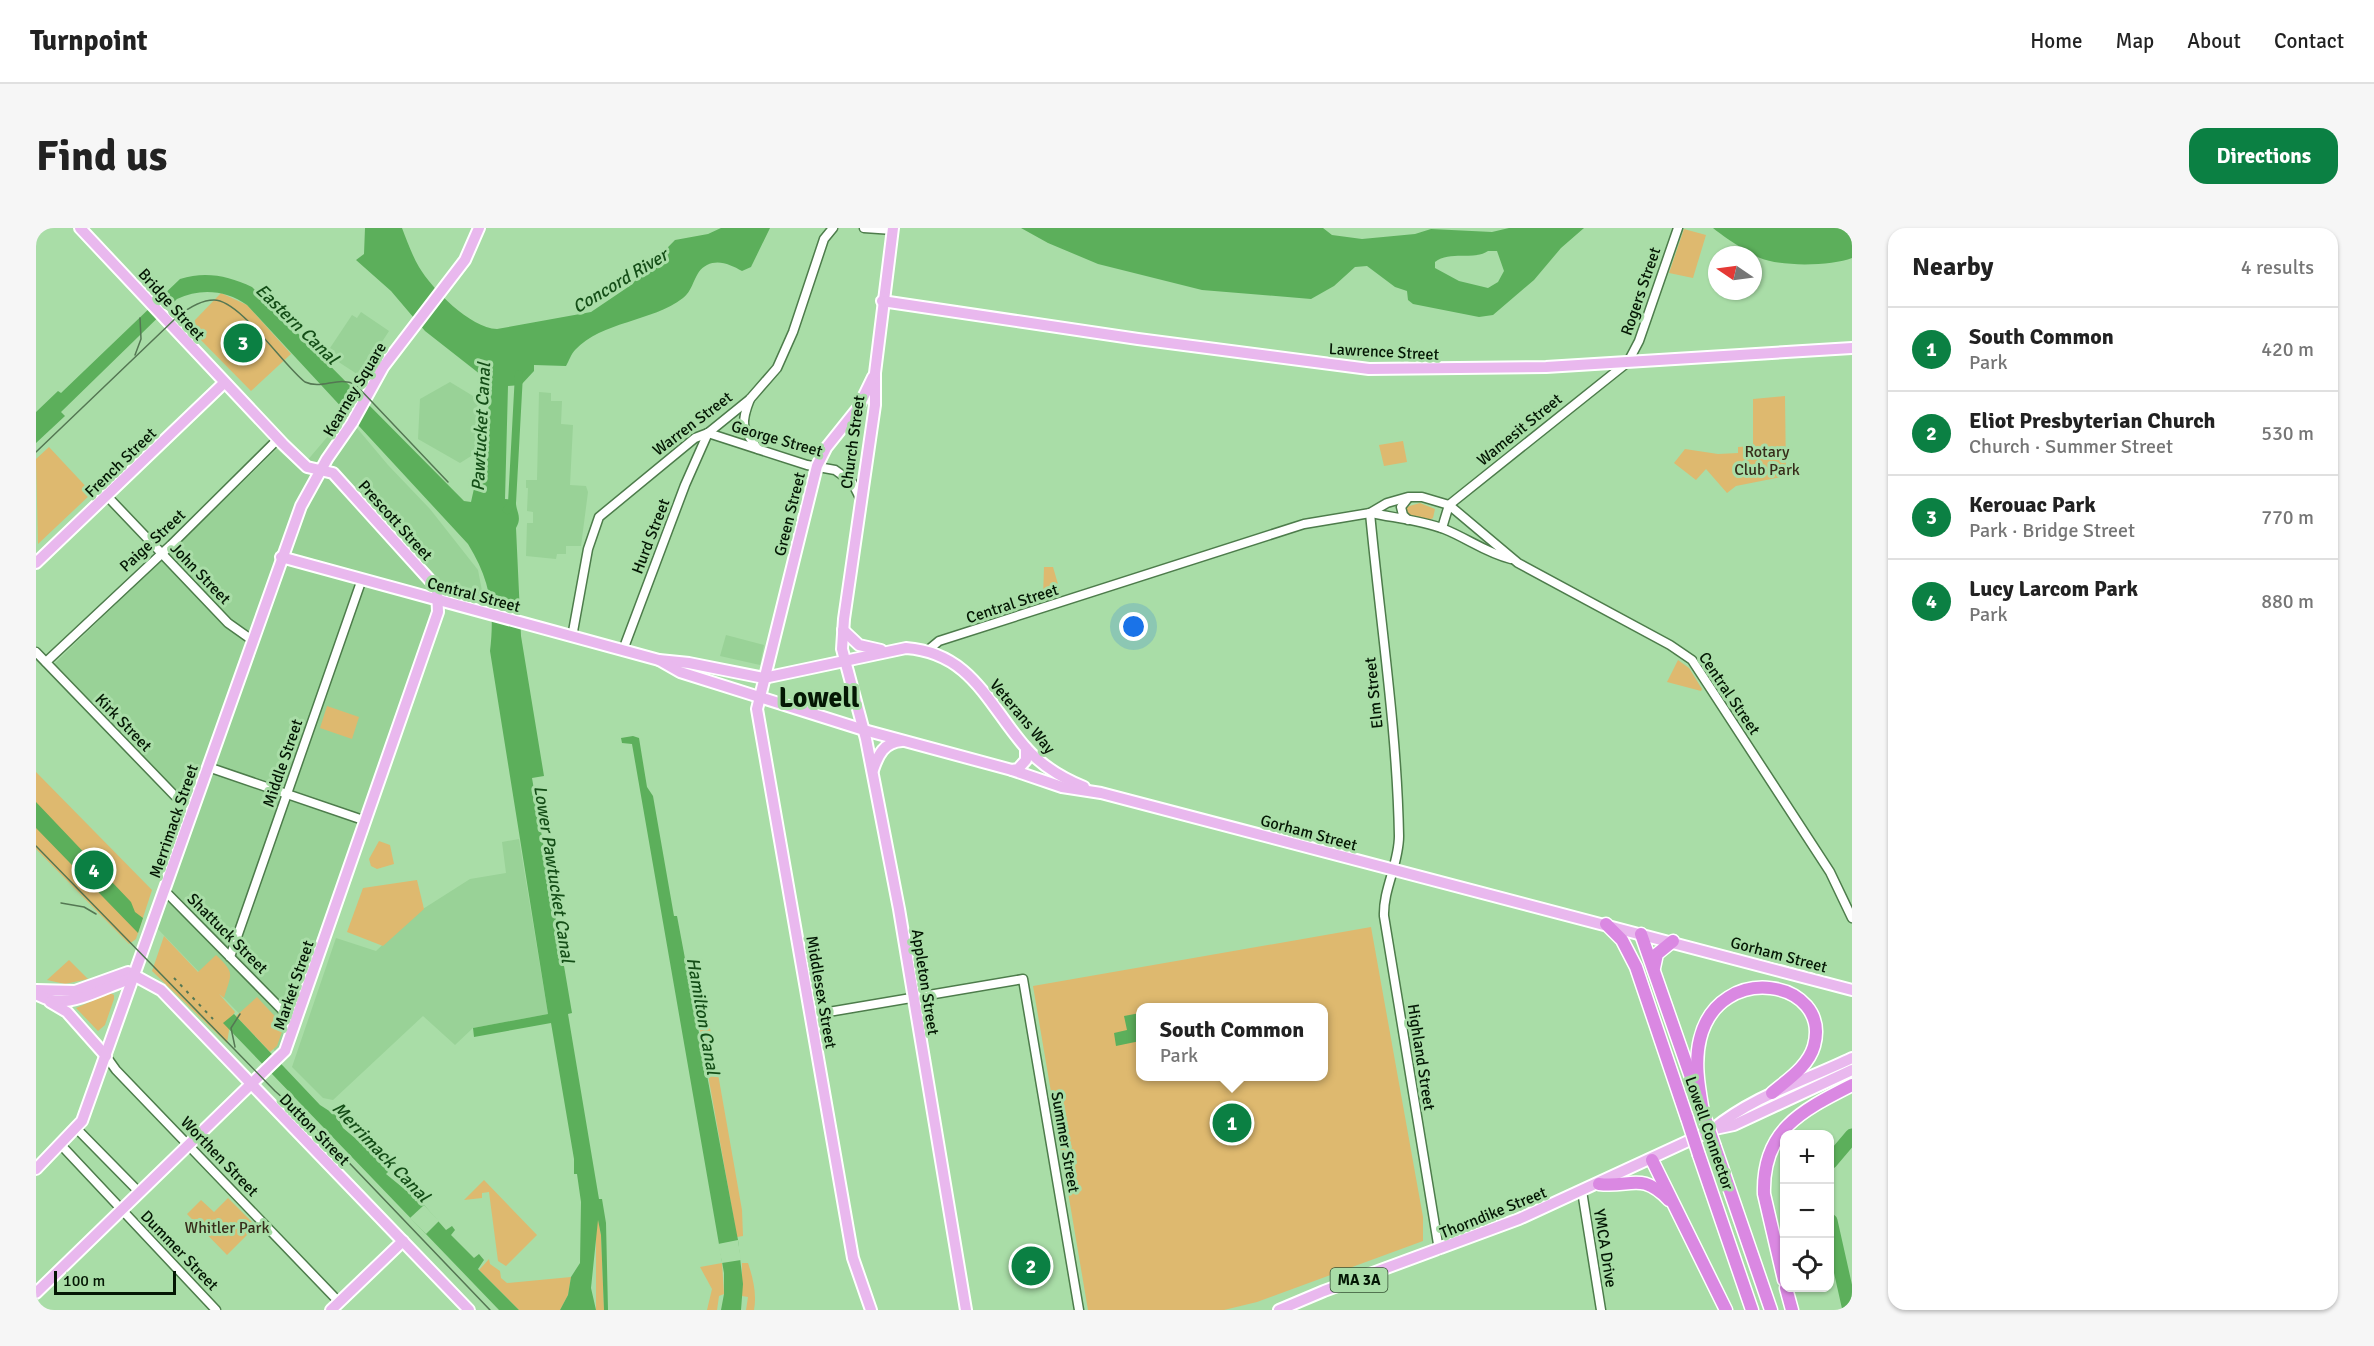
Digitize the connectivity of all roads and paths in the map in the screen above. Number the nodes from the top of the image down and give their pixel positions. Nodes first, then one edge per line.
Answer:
1 (80, 228) edge
2 (479, 228) edge
3 (833, 228) edge
4 (864, 228) edge
5 (1678, 228) edge
6 (893, 229) edge
7 (882, 301) junction
8 (1852, 348) edge
9 (1628, 362) junction
10 (875, 373) junction
11 (224, 383) junction
12 (750, 399) junction
13 (708, 433) junction
14 (278, 439) junction
15 (758, 449) junction
16 (817, 466) junction
17 (321, 470) junction
18 (107, 496) junction
19 (1411, 497) junction
20 (860, 498) junction
21 (1449, 505) junction
22 (1370, 513) junction
23 (1408, 520) junction
24 (1442, 528) junction
25 (162, 552) junction
26 (281, 557) junction
27 (1511, 559) junction
28 (36, 563) edge
29 (362, 579) junction
30 (438, 600) junction
31 (843, 630) junction
32 (572, 637) junction
33 (252, 640) junction
34 (622, 650) junction
35 (886, 651) junction
36 (927, 651) junction
37 (36, 652) edge
38 (659, 660) junction
39 (845, 660) junction
40 (46, 662) junction
41 (764, 678) junction
42 (759, 697) junction
43 (864, 730) junction
44 (904, 741) junction
45 (1026, 748) junction
46 (208, 767) junction
47 (1012, 770) junction
48 (872, 773) junction
49 (1101, 793) junction
50 (287, 794) junction
51 (194, 806) junction
52 (366, 821) junction
53 (1395, 870) junction
54 (164, 890) junction
55 (1852, 918) edge
56 (1606, 924) junction
57 (1641, 934) junction
58 (1673, 941) junction
59 (230, 957) junction
60 (1654, 972) junction
61 (135, 975) junction
62 (1852, 990) edge
63 (39, 994) edge
64 (913, 998) junction
65 (811, 1015) junction
66 (295, 1023) junction
67 (106, 1056) junction
68 (1852, 1058) edge
69 (1852, 1070) edge
70 (252, 1085) junction
71 (1852, 1085) edge
72 (1772, 1093) junction
73 (1703, 1112) junction
74 (77, 1129) junction
75 (1712, 1130) junction
76 (61, 1145) junction
77 (189, 1145) junction
78 (1652, 1160) junction
79 (36, 1169) edge
80 (1599, 1184) junction
81 (1582, 1191) junction
82 (140, 1193) junction
83 (1674, 1205) junction
84 (122, 1211) junction
85 (403, 1241) junction
86 (1439, 1250) junction
87 (1780, 1260) edge
88 (1787, 1292) edge
89 (36, 1293) edge
90 (335, 1306) edge
91 (216, 1310) edge
92 (469, 1310) edge
93 (871, 1310) edge
94 (966, 1310) edge
95 (1079, 1310) edge
96 (1280, 1310) edge
97 (1600, 1310) edge
98 (1726, 1310) edge
99 (1752, 1310) edge
100 (1771, 1310) edge
101 (1792, 1310) edge

1 - 11 main road, Bridge Street
2 - 17 main road, Kearney Square
3 - 12 street, Warren Street
4 - 6 street
5 - 9 street, Rogers Street
6 - 7 main road, Church Street
7 - 9 main road, Lawrence Street
7 - 10 main road, Church Street
8 - 9 main road, Lawrence Street
9 - 21 street, Wamesit Street
10 - 16 main road, Green Street
10 - 20 main road, Church Street
11 - 14 main road, Bridge Street
11 - 18 main road, French Street
12 - 13 street, Warren Street
12 - 15 street
13 - 15 street, George Street
13 - 32 street, Warren Street
13 - 34 street, Hurd Street
14 - 17 main road, Bridge Street
14 - 25 street, Paige Street
15 - 16 street, George Street
16 - 20 street, George Street
16 - 41 main road, Green Street
17 - 26 main road, Merrimack Street
17 - 30 main road, Prescott Street
18 - 25 street, John Street
18 - 28 main road, French Street
19 - 21 street, Central Street
19 - 22 street, Central Street
19 - 23 street
20 - 31 main road, Church Street
21 - 24 street
21 - 27 street, Central Street
22 - 23 street, Central Street
22 - 36 street, Central Street
22 - 53 street, Elm Street
23 - 24 street, Central Street
24 - 27 street, Central Street
25 - 33 street, John Street
25 - 40 street, Paige Street
26 - 29 main road, Central Street
26 - 33 main road, Merrimack Street
27 - 55 street, Central Street
29 - 30 main road, Central Street
29 - 50 street, Middle Street
30 - 32 main road, Central Street
30 - 52 main road, Market Street
31 - 35 main road
31 - 39 main road, Church Street
32 - 34 main road, Central Street
33 - 46 main road, Merrimack Street
34 - 38 main road, Central Street
35 - 36 main road, Central Street
35 - 39 main road, Central Street
36 - 45 main road, Veterans Way
37 - 40 street, Kirk Street
38 - 41 main road, Central Street
38 - 42 main road, Central Street
39 - 41 main road, Central Street
39 - 43 main road, Appleton Street
40 - 51 street, Kirk Street
41 - 42 main road, Middlesex Street
42 - 43 main road, Gorham Street
42 - 65 main road, Middlesex Street
43 - 44 main road, Gorham Street
43 - 48 main road, Appleton Street
44 - 47 main road, Gorham Street
44 - 48 main road
45 - 47 main road
45 - 49 main road, Veterans Way
46 - 50 street
46 - 51 main road, Merrimack Street
47 - 49 main road, Gorham Street
48 - 64 main road, Appleton Street
49 - 53 main road, Gorham Street
50 - 52 street
50 - 59 street, Middle Street
51 - 54 main road, Merrimack Street
52 - 66 main road, Market Street
53 - 56 main road, Gorham Street
53 - 86 street, Highland Street
54 - 59 street, Shattuck Street
54 - 61 main road, Merrimack Street
56 - 57 main road, Gorham Street
56 - 99 highway, Lowell Connector, bridge
57 - 58 main road, Gorham Street
57 - 60 highway
58 - 60 highway
58 - 62 main road, Gorham Street
59 - 66 street, Shattuck Street
60 - 73 highway
61 - 63 main road
61 - 67 main road, Merrimack Street
61 - 70 main road, Dutton Street
63 - 67 main road
64 - 65 street
64 - 94 main road, Appleton Street
64 - 95 street, Summer Street
65 - 93 main road, Middlesex Street
66 - 70 main road, Market Street
67 - 74 main road, Merrimack Street
67 - 77 street, Worthen Street
68 - 72 main road, Thorndike Street / MA 3A
69 - 75 main road, Thorndike Street / MA 3A
70 - 77 main road, Market Street
70 - 85 main road, Dutton Street
71 - 87 highway
72 - 73 highway
72 - 75 main road, Thorndike Street / MA 3A
73 - 100 highway, Lowell Connector, bridge
74 - 76 main road, Merrimack Street
74 - 82 street
75 - 78 main road, Thorndike Street / MA 3A
76 - 79 main road, Merrimack Street
76 - 84 street, Dummer Street
77 - 82 main road, Market Street
77 - 90 street, Worthen Street
78 - 80 main road, Thorndike Street / MA 3A
78 - 83 highway
80 - 81 main road, Thorndike Street / MA 3A
80 - 83 highway
81 - 86 main road, Thorndike Street / MA 3A
81 - 97 street, YMCA Drive
82 - 84 main road, Market Street
83 - 98 highway
84 - 89 main road, Market Street
84 - 91 street, Dummer Street
85 - 90 main road
85 - 92 main road, Dutton Street
86 - 96 main road, Thorndike Street / MA 3A
88 - 101 highway

